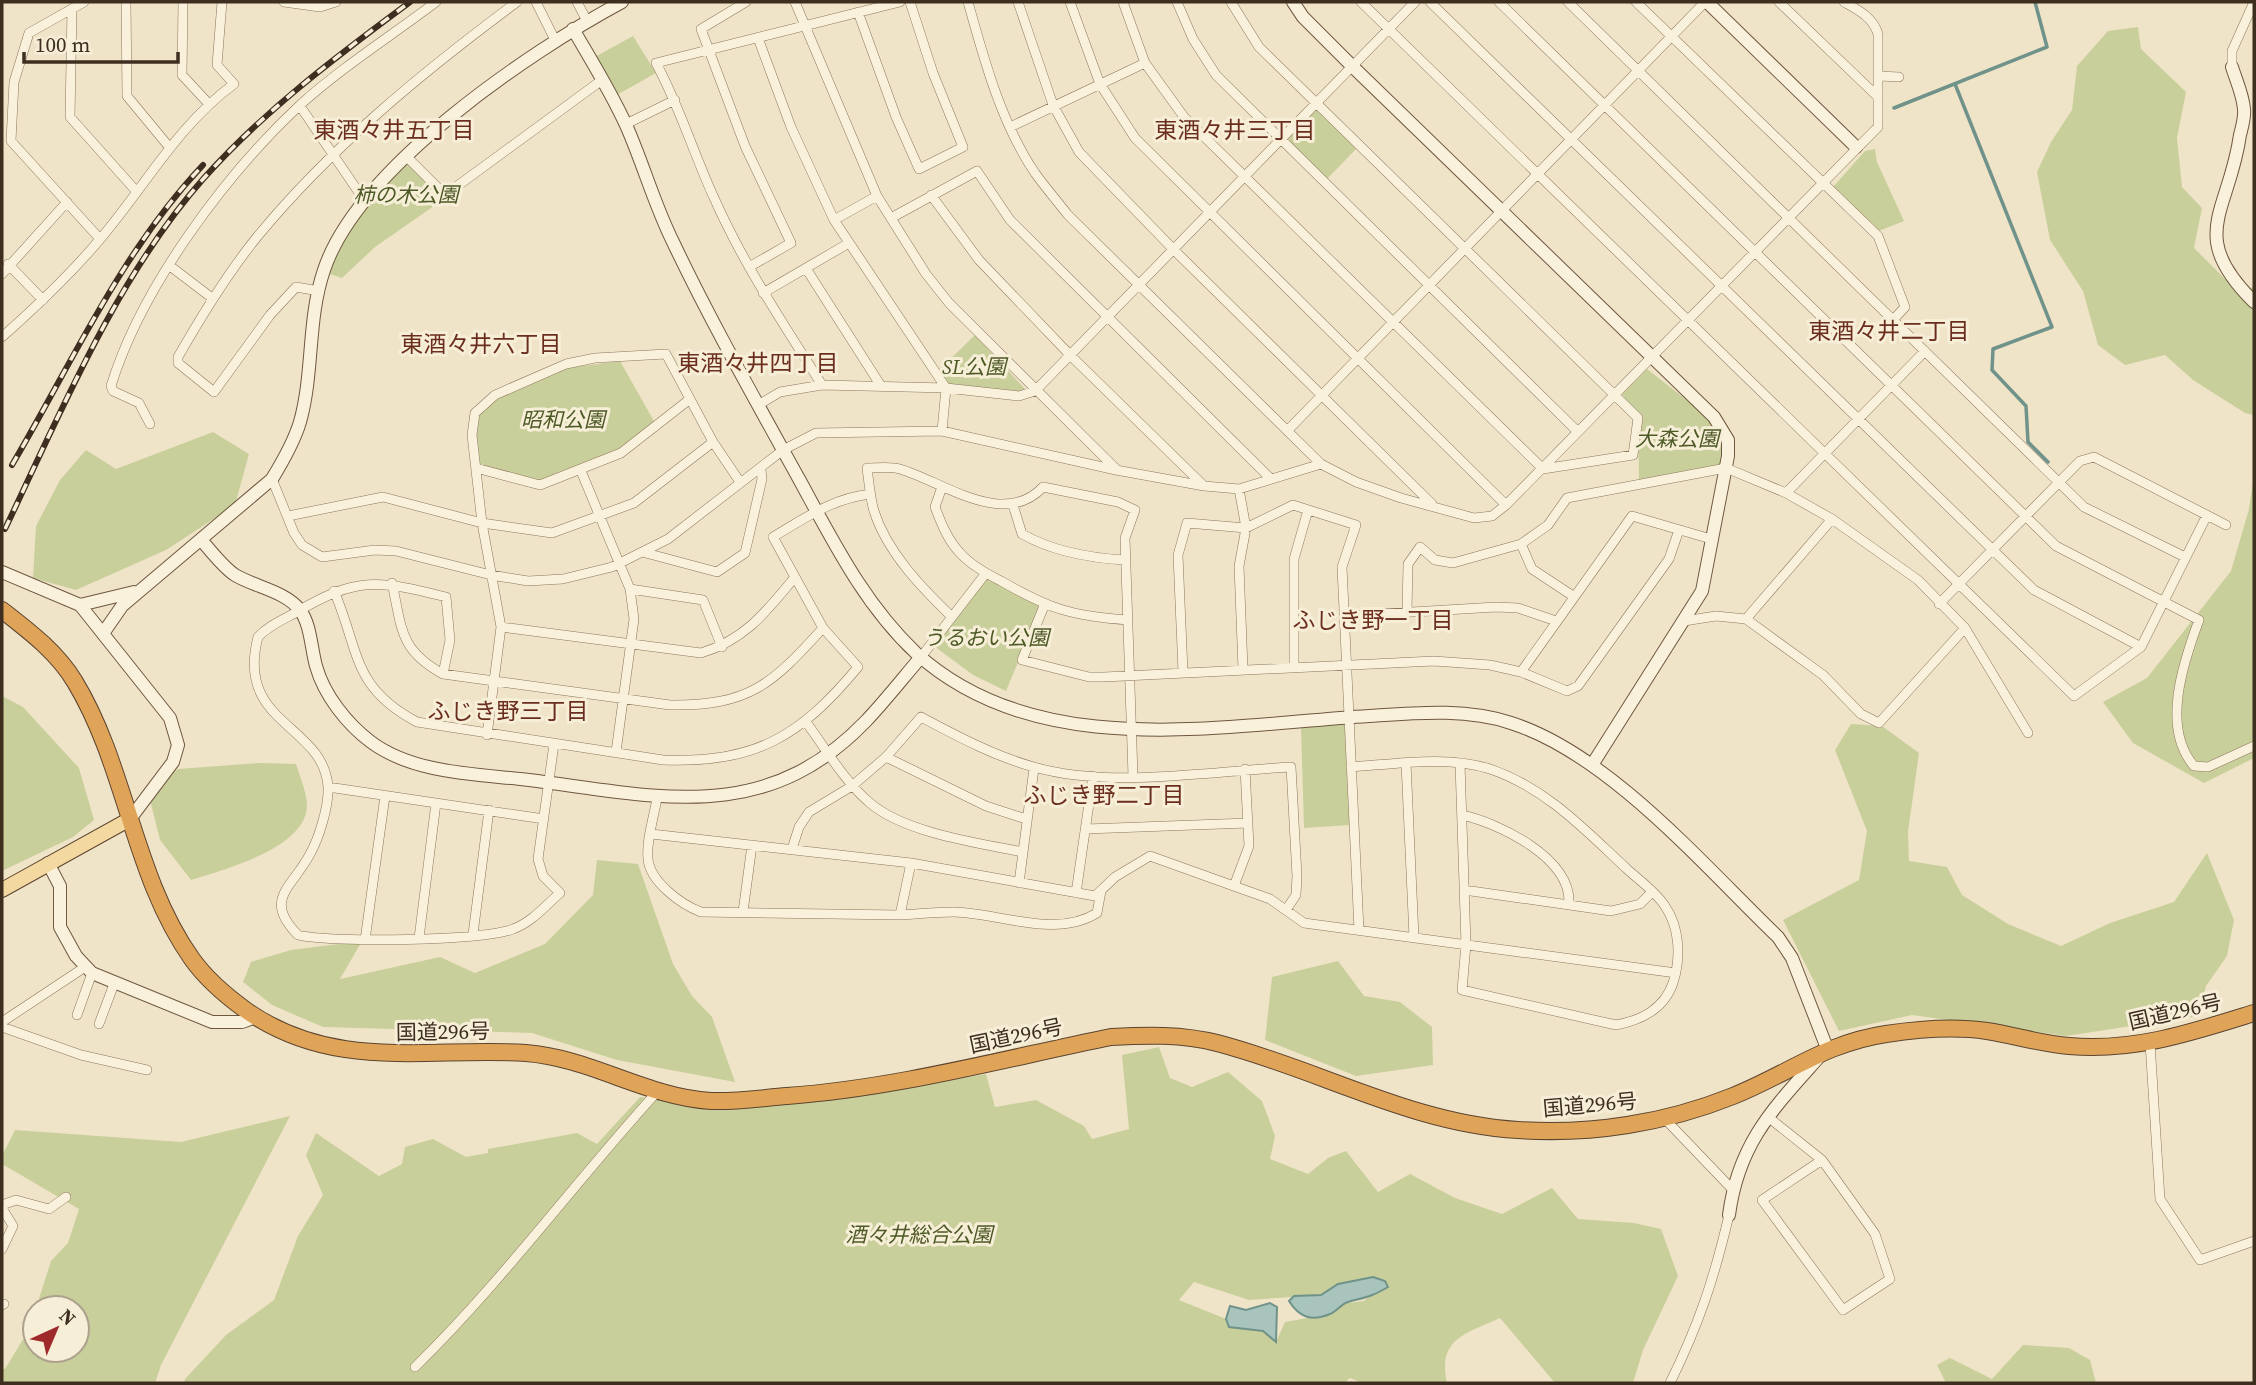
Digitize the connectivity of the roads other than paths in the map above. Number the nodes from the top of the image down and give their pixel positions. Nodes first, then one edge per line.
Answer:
1 (84, 2) edge
2 (126, 2) edge
3 (183, 2) edge
4 (222, 2) edge
5 (284, 2) edge
6 (336, 2) edge
7 (436, 2) edge
8 (517, 2) edge
9 (536, 2) edge
10 (577, 2) edge
11 (622, 2) edge
12 (746, 2) edge
13 (795, 2) edge
14 (900, 2) edge
15 (910, 2) edge
16 (968, 2) edge
17 (1018, 2) edge
18 (1070, 2) edge
19 (1123, 2) edge
20 (1177, 2) edge
21 (1231, 2) edge
22 (1293, 2) edge
23 (1361, 2) edge
24 (1415, 2) edge
25 (1430, 2) edge
26 (1499, 2) edge
27 (1568, 2) edge
28 (1636, 2) edge
29 (1706, 2) edge
30 (1779, 2) edge
31 (1844, 2) edge
32 (2254, 2) edge
33 (324, 4) edge
34 (72, 9) junction
35 (858, 12) junction
36 (587, 21) junction
37 (805, 25) junction
38 (1388, 28) junction
39 (573, 29) junction
40 (1671, 36) junction
41 (758, 38) junction
42 (555, 40) junction
43 (708, 50) junction
44 (1145, 63) junction
45 (1352, 65) junction
46 (2232, 67) joint
47 (1639, 72) junction
48 (1879, 76) junction
49 (1899, 77) dead end
50 (602, 80) junction
51 (1100, 84) junction
52 (1878, 96) junction
53 (676, 100) junction
54 (1315, 102) junction
55 (208, 103) junction
56 (1052, 105) junction
57 (300, 106) junction
58 (1605, 106) junction
59 (626, 124) junction
60 (1010, 127) junction
61 (1279, 140) junction
62 (1571, 140) junction
63 (1856, 147) junction
64 (170, 148) junction
65 (333, 155) junction
66 (407, 157) junction
67 (1538, 175) junction
68 (1243, 177) junction
69 (1822, 182) junction
70 (137, 192) junction
71 (931, 195) junction
72 (877, 197) junction
73 (364, 200) junction
74 (67, 202) junction
75 (1501, 212) junction
76 (1210, 213) junction
77 (1787, 216) junction
78 (891, 218) junction
79 (834, 220) junction
80 (100, 239) junction
81 (849, 243) junction
82 (1174, 250) junction
83 (1465, 250) junction
84 (1754, 252) junction
85 (8, 264) junction
86 (170, 266) junction
87 (750, 267) junction
88 (807, 270) junction
89 (2, 274) edge
90 (1140, 285) junction
91 (1720, 286) junction
92 (1429, 287) junction
93 (319, 292) junction
94 (763, 293) junction
95 (212, 298) junction
96 (43, 300) junction
97 (2254, 302) edge
98 (1106, 318) junction
99 (1687, 319) junction
100 (1893, 320) junction
101 (1394, 322) junction
102 (2, 337) edge
103 (1925, 351) junction
104 (1070, 355) junction
105 (1649, 357) junction
106 (1358, 359) junction
107 (1891, 384) junction
108 (822, 385) junction
109 (881, 386) junction
110 (946, 388) junction
111 (1035, 391) junction
112 (1613, 395) junction
113 (1322, 396) junction
114 (690, 399) junction
115 (760, 404) junction
116 (1857, 418) junction
117 (150, 424) dead end
118 (1288, 430) junction
119 (942, 431) junction
120 (1578, 432) junction
121 (713, 442) junction
122 (783, 450) junction
123 (1825, 452) junction
124 (1321, 464) junction
125 (476, 468) junction
126 (1726, 468) junction
127 (1543, 469) junction
128 (761, 470) junction
129 (1116, 470) junction
130 (581, 471) junction
131 (272, 479) junction
132 (1271, 479) junction
133 (740, 482) junction
134 (2059, 482) junction
135 (1204, 486) junction
136 (942, 487) junction
137 (1239, 489) junction
138 (1786, 493) junction
139 (871, 494) junction
140 (1013, 505) junction
141 (1433, 505) junction
142 (1506, 505) junction
143 (817, 510) junction
144 (1308, 510) junction
145 (2207, 515) junction
146 (288, 516) junction
147 (600, 517) junction
148 (2027, 517) junction
149 (1832, 519) junction
150 (482, 523) junction
151 (2227, 524) dead end
152 (1246, 528) junction
153 (1679, 530) junction
154 (1711, 539) junction
155 (202, 541) junction
156 (1521, 544) junction
157 (1994, 551) junction
158 (642, 552) junction
159 (2186, 556) junction
160 (1125, 560) junction
161 (618, 564) junction
162 (2, 572) edge
163 (986, 573) junction
164 (491, 575) junction
165 (795, 577) junction
166 (392, 583) junction
167 (1960, 584) junction
168 (630, 589) junction
169 (139, 590) junction
170 (334, 591) junction
171 (1573, 596) junction
172 (2162, 601) junction
173 (1939, 604) junction
174 (80, 605) junction
175 (1044, 606) junction
176 (2, 610) edge
177 (300, 610) junction
178 (1408, 611) junction
179 (951, 616) junction
180 (1345, 616) junction
181 (1746, 619) junction
182 (1128, 620) junction
183 (1556, 621) junction
184 (1684, 621) junction
185 (501, 627) junction
186 (823, 628) junction
187 (1965, 628) junction
188 (104, 632) junction
189 (630, 645) junction
190 (722, 647) junction
191 (2141, 647) junction
192 (921, 657) junction
193 (1345, 665) junction
194 (1294, 667) junction
195 (1243, 669) junction
196 (1183, 672) junction
197 (1521, 672) junction
198 (443, 674) junction
199 (1129, 675) junction
200 (494, 682) junction
201 (623, 698) junction
202 (1350, 717) junction
203 (806, 722) junction
204 (1131, 731) junction
205 (2028, 733) dead end
206 (487, 735) junction
207 (554, 744) junction
208 (2254, 746) edge
209 (616, 752) junction
210 (829, 753) junction
211 (886, 757) junction
212 (1406, 763) junction
213 (1460, 764) junction
214 (1592, 765) junction
215 (1351, 767) junction
216 (1034, 768) junction
217 (1245, 769) junction
218 (1093, 776) junction
219 (1133, 776) junction
220 (549, 783) junction
221 (852, 786) junction
222 (328, 787) junction
223 (384, 796) junction
224 (657, 798) junction
225 (436, 803) junction
226 (489, 810) junction
227 (1462, 815) junction
228 (544, 818) junction
229 (130, 819) junction
230 (1026, 819) junction
231 (1248, 822) junction
232 (1086, 829) junction
233 (651, 834) junction
234 (752, 845) junction
235 (792, 849) junction
236 (1023, 852) junction
237 (48, 863) junction
238 (911, 863) junction
239 (1019, 883) junction
240 (1234, 886) junction
241 (2, 890) edge
242 (1101, 890) junction
243 (1464, 890) junction
244 (1652, 892) junction
245 (1076, 893) junction
246 (1569, 903) junction
247 (1286, 910) junction
248 (743, 912) junction
249 (900, 915) junction
250 (1359, 930) junction
251 (473, 934) junction
252 (419, 937) junction
253 (1414, 937) junction
254 (365, 940) junction
255 (1466, 944) junction
256 (89, 970) junction
257 (1676, 973) junction
258 (114, 984) junction
259 (2254, 1013) edge
260 (77, 1015) dead end
261 (256, 1017) junction
262 (2, 1024) edge
263 (99, 1024) dead end
264 (2150, 1043) junction
265 (1827, 1048) junction
266 (147, 1070) dead end
267 (657, 1092) junction
268 (1768, 1117) junction
269 (1664, 1118) junction
270 (1822, 1160) junction
271 (1732, 1189) junction
272 (66, 1197) dead end
273 (2, 1206) edge
274 (1729, 1214) joint
275 (2254, 1241) edge
276 (2, 1249) edge
277 (415, 1367) dead end
278 (1670, 1383) edge

1 - 34 street
2 - 64 street
3 - 55 street
4 - 55 street
5 - 33 street
6 - 33 street
7 - 57 street
8 - 65 street
9 - 42 street
10 - 36 street
11 - 36 street
12 - 43 street
13 - 37 street
14 - 35 street
15 - 35 street
16 - 60 street
17 - 56 street
18 - 51 street
19 - 44 street
20 - 61 street
21 - 54 street
22 - 45 street
23 - 38 street
24 - 38 street
25 - 62 street
26 - 58 street
27 - 47 street
28 - 40 street
29 - 40 street
29 - 63 street
30 - 52 street
31 - 48 street
32 - 46 street
34 - 70 street
34 - 74 street
35 - 37 street
36 - 39 street
37 - 41 street
37 - 72 street
38 - 45 street
38 - 67 street
39 - 42 street
39 - 50 street
40 - 47 street
40 - 69 street
41 - 43 street
41 - 79 street
42 - 66 street
43 - 53 street
43 - 87 street
44 - 51 street
44 - 68 street
45 - 54 street
45 - 75 street
46 - 97 street
47 - 58 street
47 - 77 street
48 - 49 street
48 - 52 street
50 - 59 street
50 - 66 street
51 - 56 street
51 - 76 street
52 - 63 street
53 - 59 street
53 - 87 street
54 - 61 street
54 - 83 street
55 - 64 street
56 - 60 street
56 - 82 street
57 - 65 street
57 - 86 street
58 - 62 street
58 - 84 street
59 - 115 street
60 - 90 street
61 - 68 street
61 - 92 street
62 - 67 street
62 - 91 street
63 - 69 street
64 - 70 street
65 - 73 street
65 - 95 street
66 - 73 street
67 - 75 street
67 - 99 street
68 - 76 street
68 - 101 street
69 - 77 street
69 - 100 street
70 - 80 street
71 - 78 street
71 - 98 street
71 - 104 street
72 - 78 street
72 - 79 street
73 - 93 street
74 - 80 street
74 - 85 street
75 - 83 street
75 - 105 street
76 - 82 street
76 - 106 street
77 - 84 street
77 - 100 street
78 - 111 street
79 - 81 street
80 - 96 street
81 - 88 street
81 - 110 street
82 - 90 street
82 - 113 street
83 - 92 street
83 - 112 street
84 - 91 street
84 - 107 street
85 - 89 street
85 - 96 street
86 - 95 street
86 - 117 street
87 - 94 street
88 - 94 street
88 - 109 street
90 - 98 street
90 - 118 street
91 - 99 street
91 - 116 street
92 - 101 street
92 - 120 street
93 - 95 street
93 - 131 street
94 - 108 street
96 - 102 street
98 - 104 street
98 - 132 street
99 - 105 street
99 - 123 street
100 - 103 street
101 - 106 street
101 - 127 street
103 - 107 street
103 - 134 street
104 - 111 street
104 - 135 street
105 - 112 street
105 - 126 street
106 - 113 street
106 - 142 street
107 - 116 street
107 - 148 street
108 - 109 street
108 - 115 street
109 - 110 street
110 - 111 street
110 - 119 street
111 - 129 street
112 - 120 street
112 - 127 street
113 - 118 street
113 - 141 street
114 - 121 street
114 - 125 street
114 - 130 street
115 - 122 street
116 - 123 street
116 - 157 street
118 - 124 street
119 - 122 street
119 - 129 street
120 - 127 street
121 - 133 street
121 - 147 street
122 - 128 street
122 - 143 street
123 - 138 street
123 - 167 street
124 - 132 street
124 - 141 street
125 - 130 street
125 - 150 street
126 - 138 street
126 - 154 street
126 - 156 street
127 - 142 street
128 - 133 street
128 - 158 street
129 - 135 street
130 - 147 street
131 - 146 street
131 - 155 street
132 - 137 street
133 - 158 street
134 - 145 street
134 - 148 street
134 - 159 street
135 - 137 street
136 - 139 street
136 - 140 street
136 - 163 street
137 - 152 street
138 - 149 street
139 - 143 street
139 - 179 street
140 - 160 street
140 - 160 street
141 - 142 street
143 - 165 street
143 - 192 street
144 - 152 street
144 - 180 street
144 - 194 street
145 - 151 street
145 - 159 street
146 - 150 street
146 - 164 street
147 - 150 street
147 - 161 street
148 - 157 street
148 - 172 street
149 - 173 street
149 - 181 street
150 - 164 street
152 - 195 street
152 - 196 street
153 - 154 street
153 - 171 street
153 - 197 street
154 - 184 street
155 - 169 street
155 - 177 street
156 - 171 street
156 - 178 street
157 - 167 street
157 - 191 street
158 - 161 street
159 - 172 street
160 - 182 street
161 - 164 street
161 - 168 street
162 - 174 street
163 - 175 street
163 - 179 street
164 - 185 street
165 - 186 street
165 - 190 street
166 - 170 street
166 - 198 street
166 - 198 street
167 - 173 street
167 - 191 street
168 - 189 street
168 - 190 street
169 - 174 street
169 - 188 street
170 - 177 street
170 - 206 street
171 - 183 street
172 - 191 street
172 - 208 street
173 - 187 street
174 - 188 street
175 - 182 street
175 - 199 street
176 - 229 highway, 国道296号
177 - 220 street
177 - 222 street
178 - 180 street
178 - 183 street
179 - 192 street
180 - 193 street
181 - 184 street
181 - 187 street
182 - 199 street
183 - 197 street
184 - 214 street
185 - 189 street
185 - 200 street
186 - 201 street
186 - 203 street
187 - 205 street
188 - 229 street
189 - 190 street
189 - 201 street
192 - 204 street
192 - 210 street
193 - 194 street
193 - 197 street
193 - 202 street
194 - 195 street
195 - 196 street
196 - 199 street
198 - 200 street
199 - 204 street
200 - 201 street
200 - 206 street
201 - 209 street
202 - 204 street
202 - 214 street
202 - 215 street
203 - 209 street
203 - 210 street
204 - 219 street
206 - 207 street
207 - 209 street
207 - 220 street
210 - 221 street
210 - 224 street
211 - 216 street
211 - 221 street
211 - 230 street
212 - 213 street
212 - 215 street
212 - 253 street
213 - 227 street
213 - 244 street
214 - 265 street
215 - 250 street
216 - 218 street
216 - 230 street
217 - 219 street
217 - 231 street
217 - 247 street
218 - 219 street
218 - 232 street
220 - 224 street
220 - 228 street
221 - 235 street
221 - 236 street
222 - 223 street
222 - 254 street
223 - 225 street
223 - 254 street
224 - 233 street
225 - 226 street
225 - 252 street
226 - 228 street
226 - 251 street
227 - 243 street
227 - 246 street
228 - 251 street
229 - 237 main road
229 - 261 highway, 国道296号
230 - 236 street
231 - 232 street
231 - 240 street
232 - 245 street
233 - 234 street
233 - 248 street
234 - 235 street
234 - 248 street
235 - 238 street
236 - 239 street
237 - 241 main road
237 - 256 street
238 - 239 street
238 - 249 street
239 - 245 street
240 - 242 street
240 - 247 street
242 - 245 street
242 - 249 street
243 - 246 street
243 - 255 street
244 - 246 street
244 - 257 street
247 - 250 street
248 - 249 street
250 - 253 street
251 - 252 street
252 - 254 street
253 - 255 street
255 - 257 street
255 - 257 street
256 - 258 street
256 - 260 street
256 - 262 street
258 - 261 street
258 - 263 street
259 - 264 highway, 国道296号
261 - 267 highway, 国道296号
262 - 266 street
264 - 265 highway, 国道296号
264 - 275 street
265 - 268 street
265 - 269 highway, 国道296号
267 - 269 highway, 国道296号
267 - 277 street
268 - 270 street
268 - 271 street
269 - 271 street
270 - 270 street
271 - 274 street
272 - 273 street
273 - 276 street
274 - 278 street

